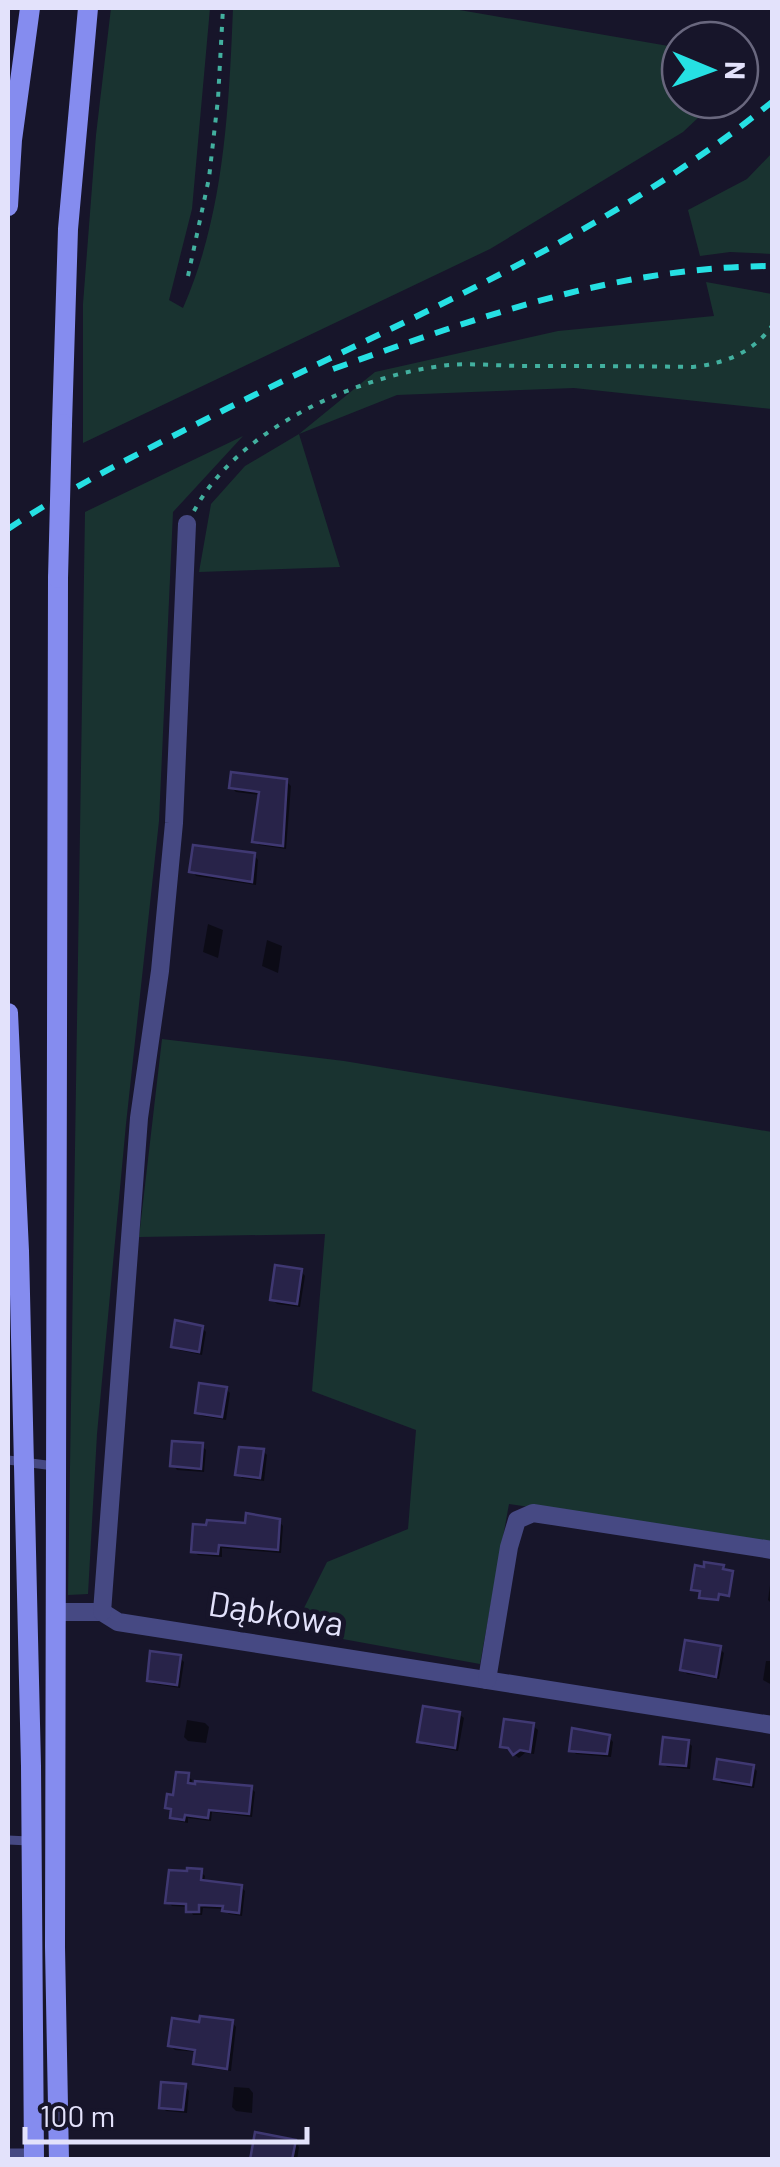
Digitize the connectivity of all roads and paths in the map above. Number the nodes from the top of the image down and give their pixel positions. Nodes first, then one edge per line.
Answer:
1 (30, 8) edge
2 (88, 8) edge
3 (223, 8) edge
4 (8, 206) edge
5 (188, 276) dead end
6 (772, 326) edge
7 (186, 524) joint
8 (8, 1013) edge
9 (16, 1462) edge
10 (57, 1466) junction
11 (772, 1550) edge
12 (57, 1612) junction
13 (102, 1612) junction
14 (486, 1680) junction
15 (772, 1726) edge
16 (8, 1840) edge
17 (32, 1842) junction
18 (8, 2153) edge
19 (34, 2156) edge
20 (59, 2160) edge

1 - 4 main road
2 - 10 main road, bridge
3 - 5 path
6 - 7 path
7 - 13 street
8 - 9 main road
9 - 10 lane
9 - 17 main road
10 - 12 main road
11 - 14 street
12 - 13 street, Dąbkowa
12 - 20 main road
13 - 14 street, Dąbkowa
14 - 15 street, Dąbkowa
16 - 17 lane
17 - 19 main road
18 - 19 lane

